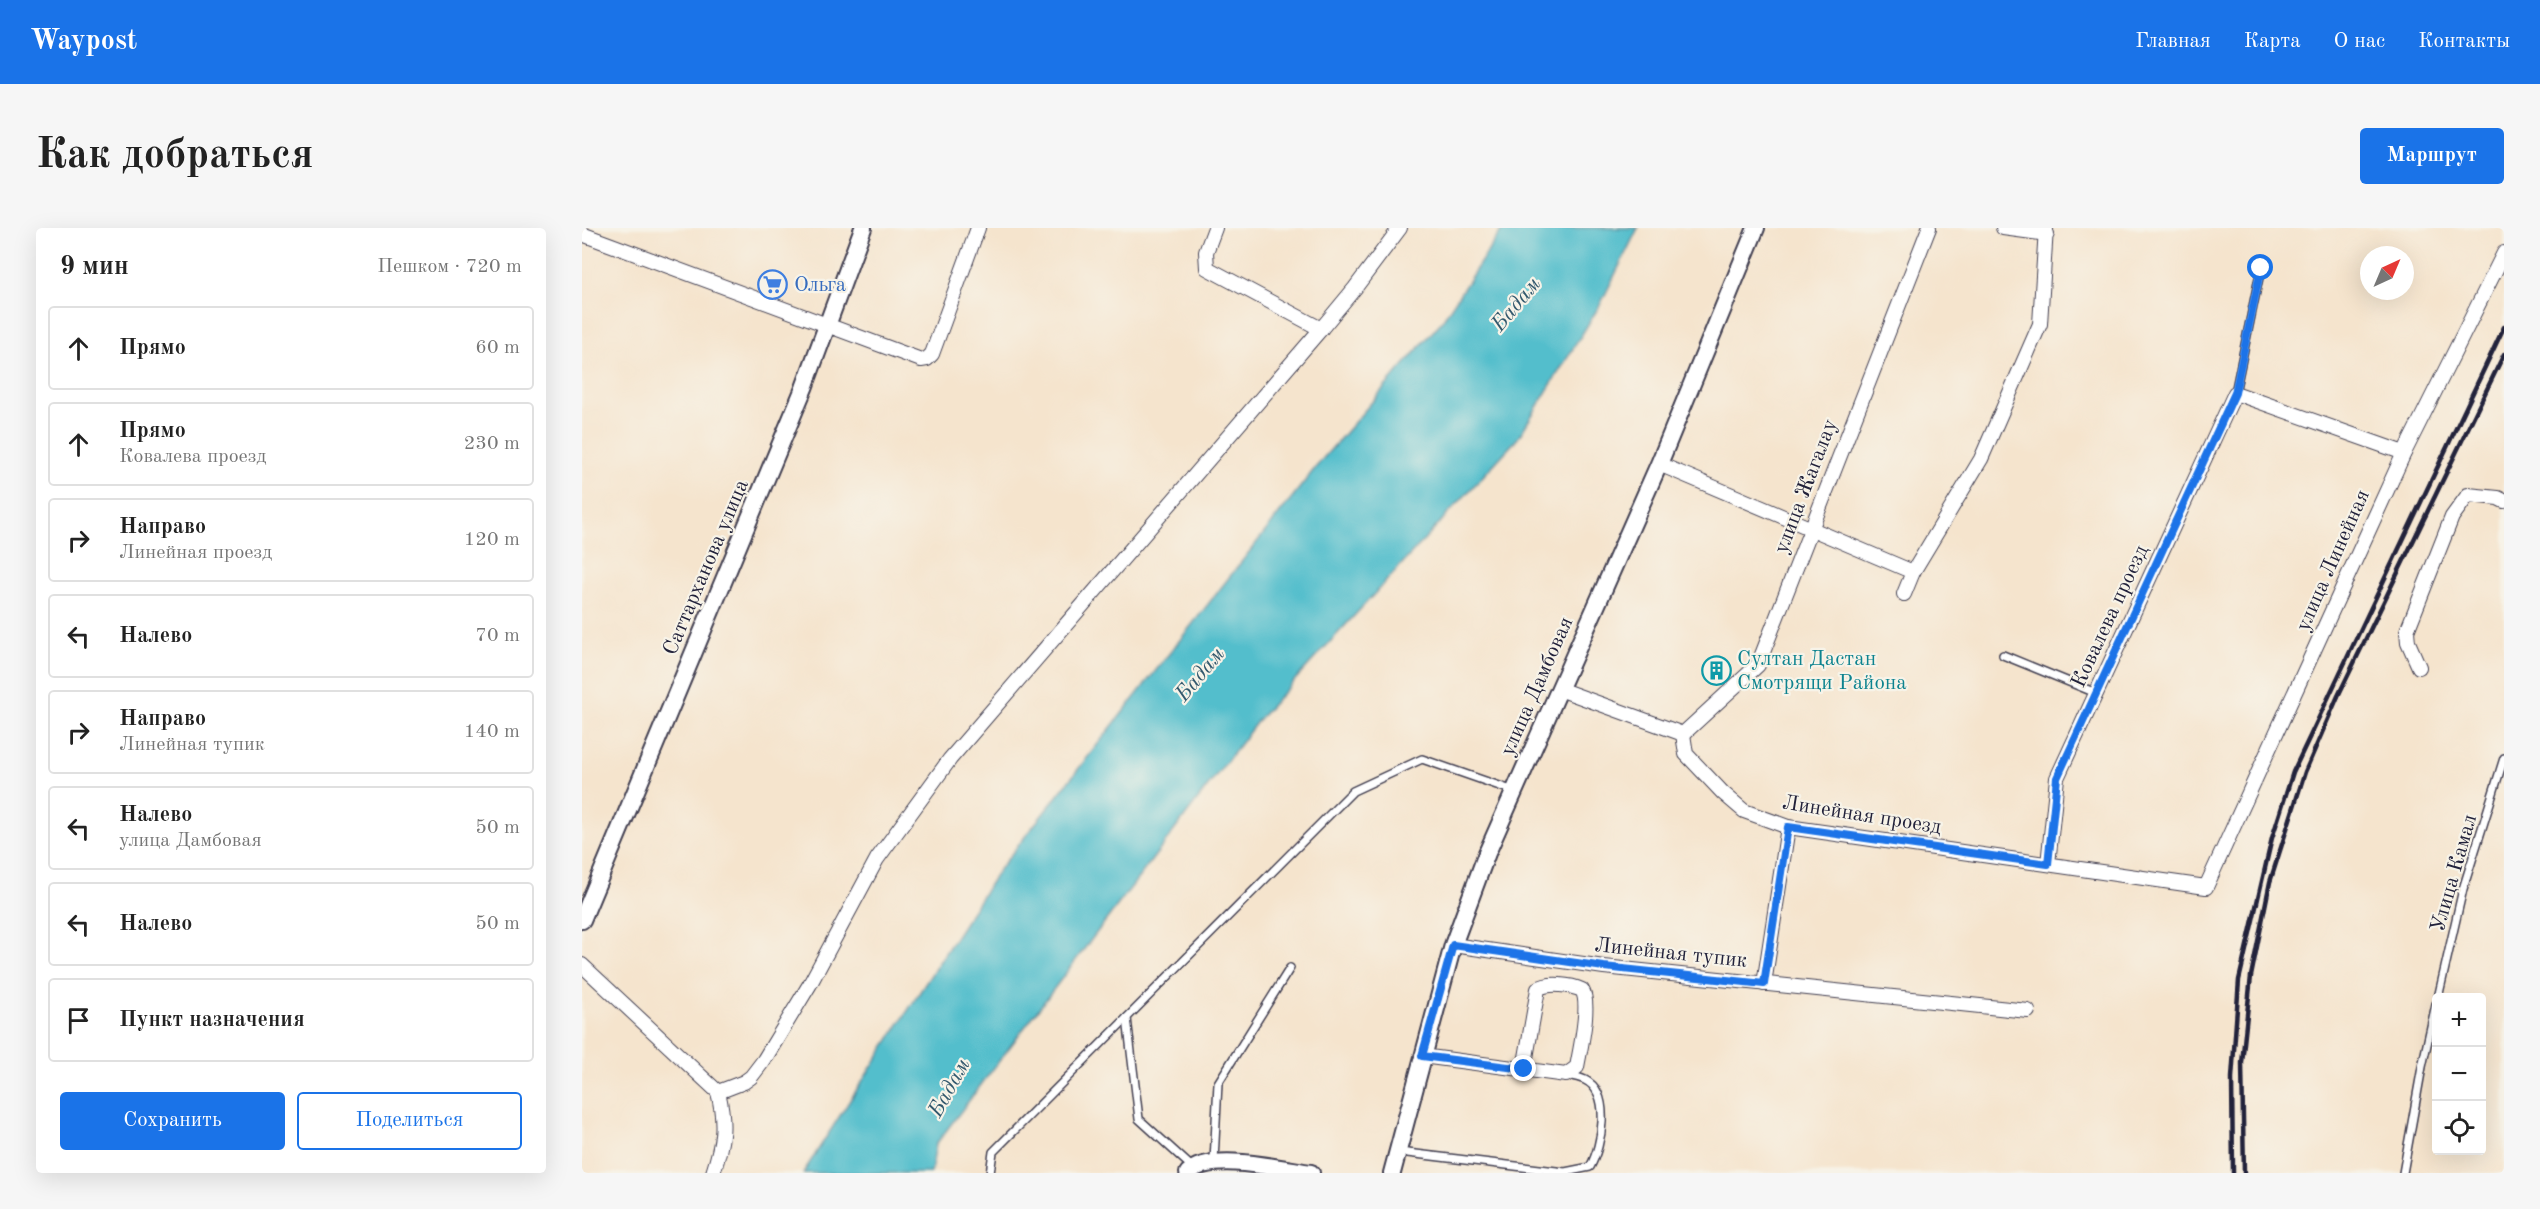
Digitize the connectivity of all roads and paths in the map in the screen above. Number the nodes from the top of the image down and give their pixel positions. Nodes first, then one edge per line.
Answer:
1 (863, 228) edge
2 (978, 228) edge
3 (1215, 228) edge
4 (1400, 228) edge
5 (1756, 228) edge
6 (1929, 228) edge
7 (2003, 228) edge
8 (2047, 231) edge
9 (582, 234) edge
10 (2504, 253) edge
11 (2261, 268) dead end
12 (827, 324) junction
13 (1321, 329) junction
14 (2235, 393) junction
15 (2404, 453) junction
16 (1659, 464) junction
17 (2504, 501) edge
18 (1812, 528) junction
19 (1913, 572) junction
20 (1904, 594) dead end
21 (2003, 655) dead end
22 (2419, 667) dead end
23 (1559, 689) junction
24 (2097, 693) junction
25 (1683, 734) junction
26 (2504, 758) edge
27 (1514, 791) junction
28 (1788, 827) junction
29 (2048, 864) junction
30 (2206, 887) joint
31 (582, 920) edge
32 (1453, 945) junction
33 (582, 965) edge
34 (1290, 968) dead end
35 (1764, 984) junction
36 (2439, 993) edge
37 (2028, 1011) dead end
38 (1127, 1018) junction
39 (2432, 1022) edge
40 (1422, 1056) junction
41 (1524, 1069) junction
42 (1566, 1075) junction
43 (718, 1092) junction
44 (1398, 1152) junction
45 (1214, 1164) junction
46 (1191, 1171) edge
47 (713, 1173) edge
48 (990, 1173) edge
49 (1311, 1173) edge
50 (1392, 1173) edge
51 (2403, 1173) edge

1 - 12 street, Саттарханова улица
2 - 12 street
3 - 13 street
4 - 13 street
5 - 16 street, улица Дамбовая
6 - 18 street, улица Жагалау
7 - 8 street
8 - 19 street
9 - 12 street
10 - 15 street, улица Линейная
11 - 14 lane
12 - 31 street, Саттарханова улица
13 - 43 street
14 - 15 street
14 - 24 street, Ковалева проезд
15 - 30 street, улица Линейная
16 - 18 street
16 - 23 street, улица Дамбовая
17 - 22 street
18 - 19 street
18 - 25 street, улица Жагалау
19 - 20 street
21 - 24 lane
23 - 25 street
23 - 27 street, улица Дамбовая
24 - 29 street, Ковалева проезд
25 - 28 street, Линейная проезд
26 - 36 lane, Улица Камал
27 - 32 street, улица Дамбовая
27 - 38 lane
28 - 29 street, Линейная проезд
28 - 35 street
29 - 30 street, Линейная проезд
32 - 35 street, Линейная тупик
32 - 40 street, улица Дамбовая
33 - 43 street
34 - 45 lane
35 - 37 street, Линейная тупик
38 - 46 lane
38 - 48 lane
39 - 51 lane
40 - 41 street
40 - 44 street, улица Дамбовая
41 - 42 street
41 - 42 street
42 - 44 lane
43 - 47 street
44 - 50 street, улица Дамбовая
45 - 46 street
45 - 49 street

